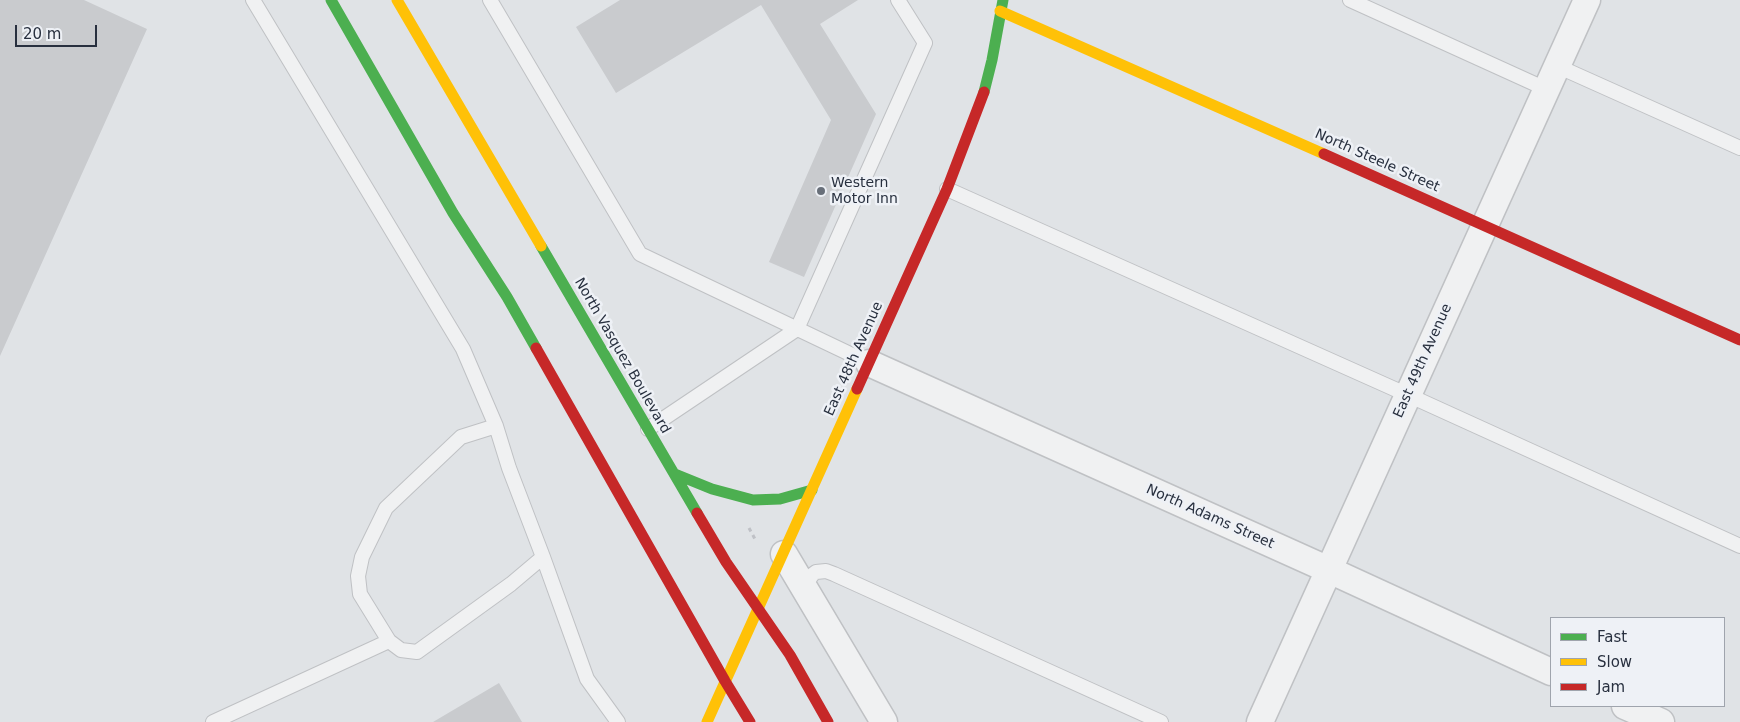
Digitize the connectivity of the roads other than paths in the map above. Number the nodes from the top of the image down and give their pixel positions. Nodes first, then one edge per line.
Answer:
1 (252, 0) edge
2 (331, 0) edge
3 (397, 0) edge
4 (490, 0) edge
5 (898, 0) edge
6 (1350, 0) edge
7 (1587, 0) edge
8 (1001, 6) edge
9 (1552, 77) junction
10 (1740, 148) edge
11 (947, 189) junction
12 (1485, 225) junction
13 (797, 329) junction
14 (1740, 340) edge
15 (869, 363) junction
16 (1408, 395) junction
17 (496, 426) junction
18 (648, 429) junction
19 (675, 474) junction
20 (812, 490) junction
21 (1740, 546) edge
22 (784, 554) junction
23 (543, 558) junction
24 (1329, 570) junction
25 (804, 587) junction
26 (758, 609) junction
27 (389, 640) junction
28 (1550, 672) edge
29 (725, 681) junction
30 (1627, 707) edge
31 (213, 722) edge
32 (618, 722) edge
33 (707, 722) edge
34 (750, 722) edge
35 (828, 722) edge
36 (884, 722) edge
37 (1161, 722) edge
38 (1260, 722) edge
39 (1661, 722) edge

1 - 17 lane
2 - 29 main road
3 - 18 main road, North Vasquez Boulevard
4 - 13 lane
5 - 13 lane
6 - 9 lane
7 - 9 street, East 49th Avenue
8 - 11 main road, East 48th Avenue
8 - 12 main road, North Steele Street
9 - 10 lane
9 - 12 street, East 49th Avenue
11 - 15 main road, East 48th Avenue
11 - 16 lane
12 - 14 main road, North Steele Street
12 - 16 street, East 49th Avenue
13 - 15 lane
13 - 18 lane
15 - 20 main road, East 48th Avenue
15 - 24 street, North Adams Street
16 - 21 lane
16 - 24 street, East 49th Avenue
17 - 23 lane
17 - 27 lane
18 - 19 main road, North Vasquez Boulevard
19 - 20 main road
19 - 26 main road, North Vasquez Boulevard
20 - 22 main road, East 48th Avenue
22 - 25 street
22 - 26 main road, East 48th Avenue
23 - 27 lane
23 - 32 lane
24 - 28 street, North Adams Street
24 - 38 street, East 49th Avenue
25 - 36 street
25 - 37 lane
26 - 29 main road, East 48th Avenue
26 - 35 main road, North Vasquez Boulevard
27 - 31 lane
29 - 33 main road, East 48th Avenue
29 - 34 main road
30 - 39 street

